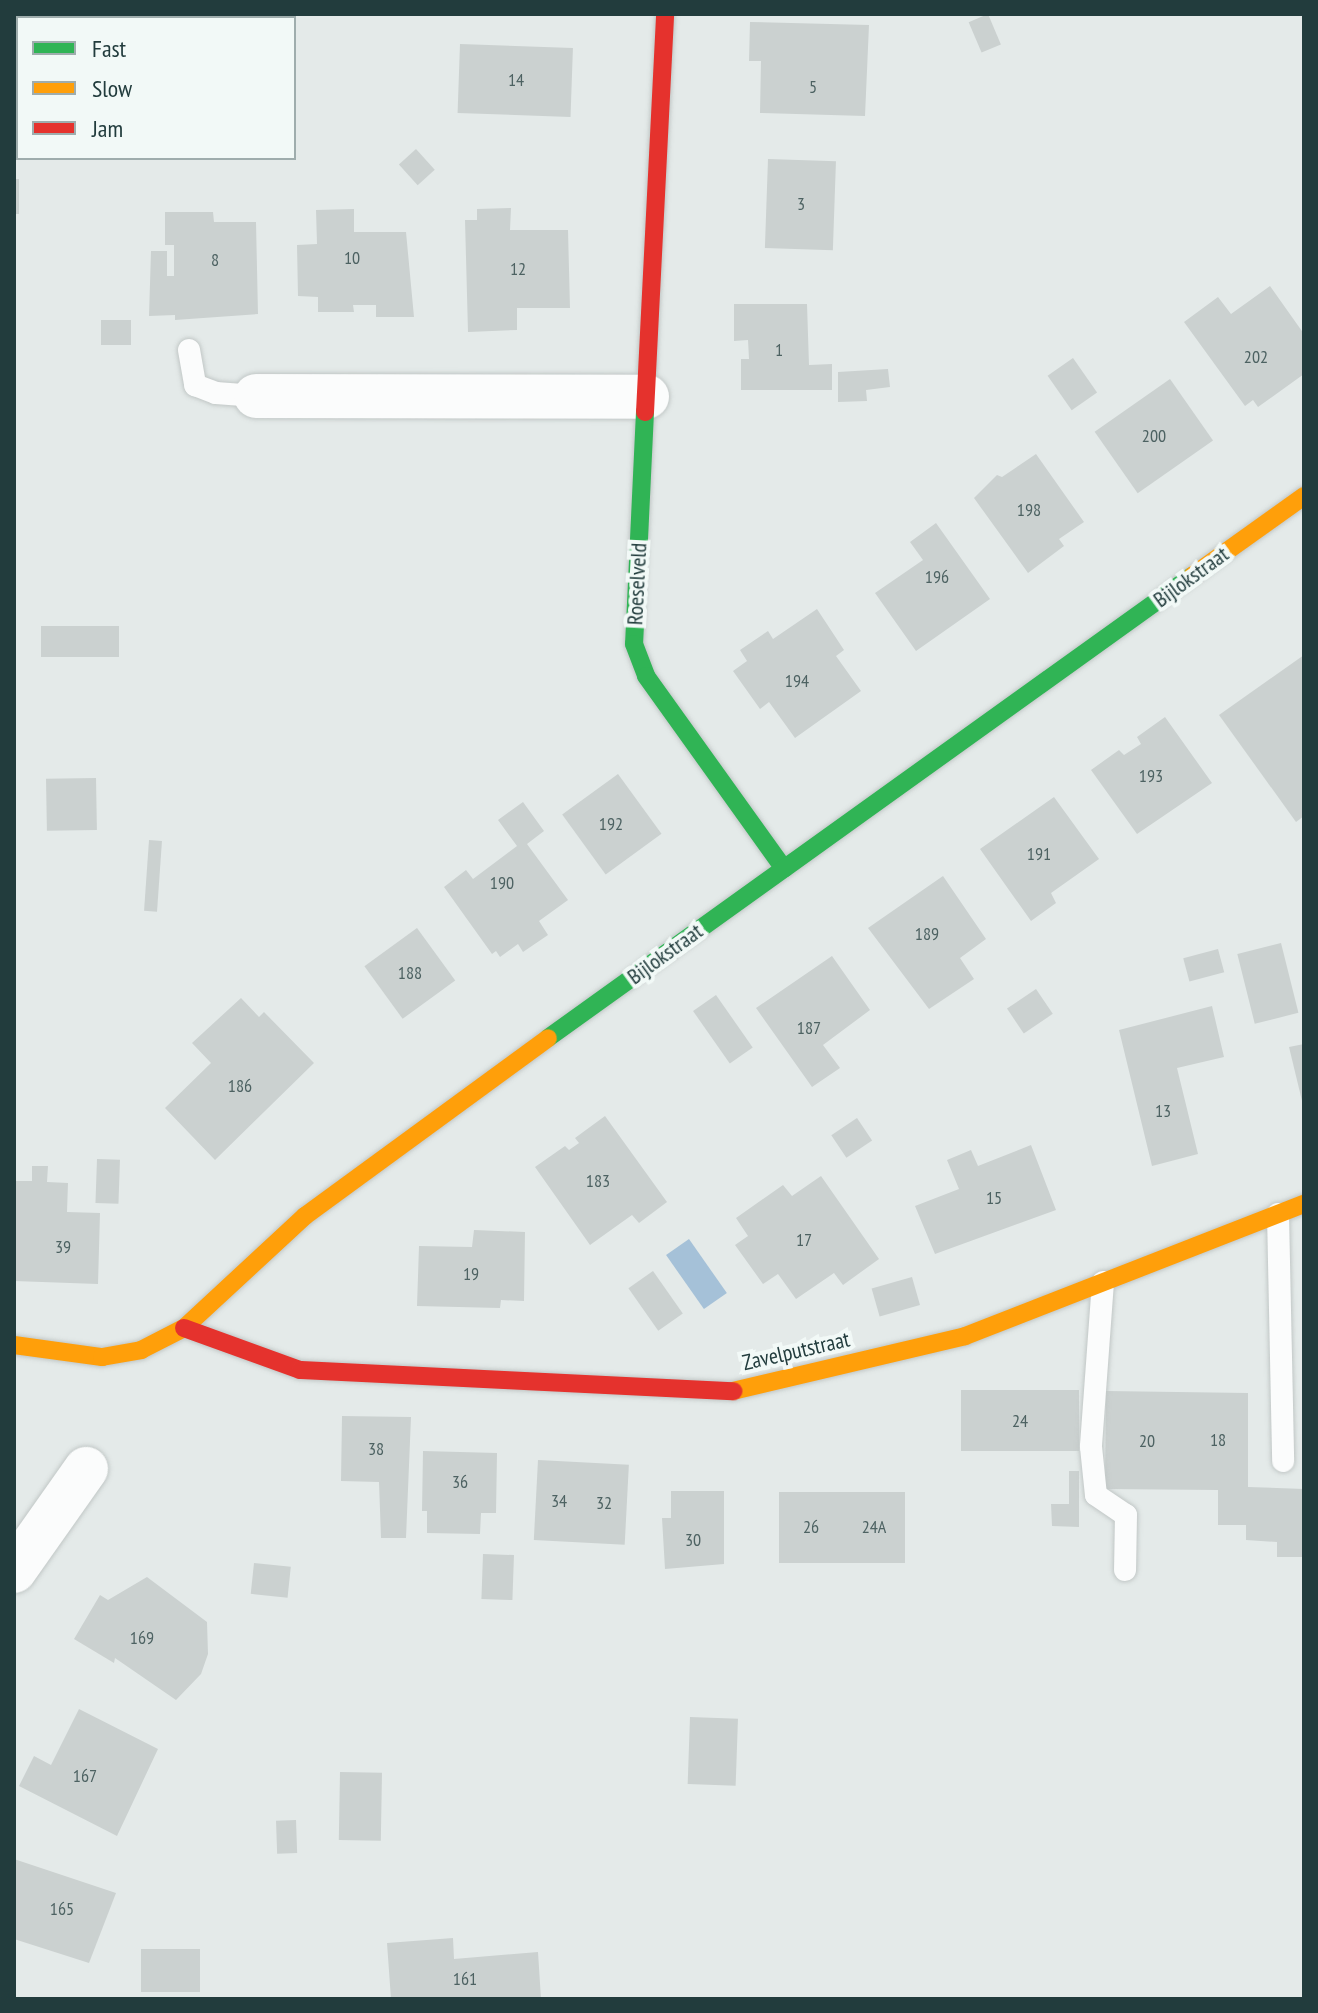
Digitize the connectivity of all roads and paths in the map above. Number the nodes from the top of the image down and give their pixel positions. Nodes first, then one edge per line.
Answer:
1 (665, 14) edge
2 (189, 350) dead end
3 (256, 396) joint
4 (647, 397) junction
5 (1304, 496) edge
6 (784, 869) junction
7 (1304, 1204) edge
8 (1278, 1214) junction
9 (1103, 1282) junction
10 (184, 1328) junction
11 (14, 1345) edge
12 (1283, 1461) dead end
13 (86, 1469) dead end
14 (1125, 1570) dead end
15 (14, 1571) edge

1 - 4 street, Roeselveld
2 - 3 lane
3 - 4 street
4 - 6 street, Roeselveld
5 - 6 street, Bijlokstraat
6 - 10 street, Bijlokstraat
7 - 8 street, Zavelputstraat
8 - 9 street, Zavelputstraat
8 - 12 lane
9 - 10 street, Zavelputstraat
9 - 14 lane
10 - 11 street, Bijlokstraat
13 - 15 street

